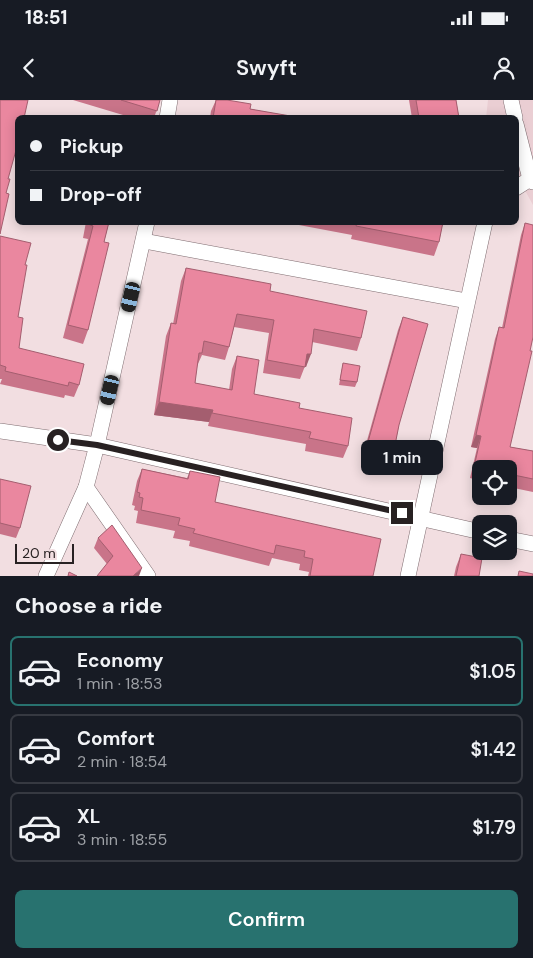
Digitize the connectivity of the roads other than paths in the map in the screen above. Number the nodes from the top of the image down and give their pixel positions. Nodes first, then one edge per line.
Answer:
1 (170, 100) edge
2 (510, 100) edge
3 (168, 115) edge
4 (514, 115) edge
5 (519, 135) edge
6 (531, 180) edge
7 (519, 186) edge
8 (147, 225) edge
9 (484, 225) edge
10 (144, 241) junction
11 (467, 301) junction
12 (0, 430) edge
13 (97, 445) junction
14 (86, 487) junction
15 (422, 518) junction
16 (472, 530) edge
17 (517, 541) edge
18 (533, 544) edge
19 (46, 576) edge
20 (148, 576) edge
21 (408, 576) edge

1 - 3 street
2 - 4 street
5 - 6 street
6 - 7 street
8 - 10 street
9 - 11 street
10 - 11 street
10 - 13 street
11 - 15 street
12 - 13 street
13 - 14 street
13 - 15 street
14 - 19 street
14 - 20 street
15 - 16 street
15 - 21 street
17 - 18 street

